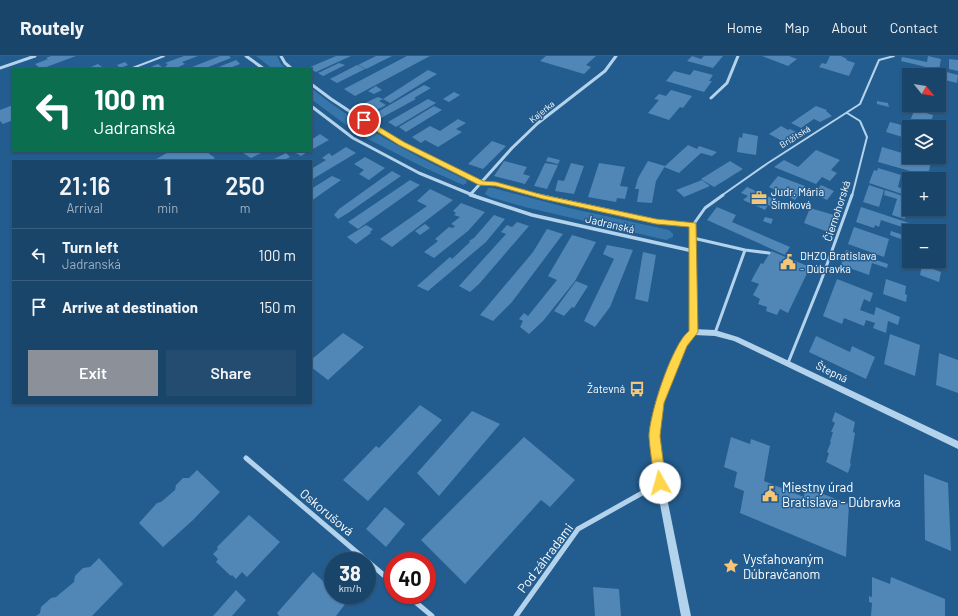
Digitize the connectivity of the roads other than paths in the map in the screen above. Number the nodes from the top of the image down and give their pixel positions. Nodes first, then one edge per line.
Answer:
1 (34, 56) edge
2 (164, 56) edge
3 (246, 56) edge
4 (281, 56) edge
5 (616, 56) edge
6 (738, 56) edge
7 (894, 56) edge
8 (0, 68) edge
9 (133, 68) edge
10 (263, 68) edge
11 (291, 68) edge
12 (312, 85) edge
13 (711, 98) dead end
14 (312, 107) edge
15 (847, 113) junction
16 (482, 183) junction
17 (470, 195) junction
18 (693, 224) junction
19 (693, 238) junction
20 (745, 250) junction
21 (693, 251) junction
22 (769, 253) dead end
23 (693, 332) junction
24 (715, 332) junction
25 (788, 363) junction
26 (958, 445) edge
27 (246, 458) dead end
28 (660, 483) junction
29 (384, 575) edge
30 (418, 604) edge
31 (432, 616) edge
32 (516, 616) edge
33 (686, 616) edge

1 - 8 street
2 - 9 lane
3 - 10 street
4 - 11 street
5 - 16 street, Kajerka
6 - 13 street
7 - 15 lane, Brižitská
12 - 16 street, Jadranská
14 - 17 street, Jadranská
15 - 18 lane, Brižitská
15 - 25 lane, Čiernohorská
16 - 17 street, Kajerka
16 - 18 street, Jadranská
17 - 21 street, Jadranská
18 - 19 street
19 - 20 lane
19 - 21 street
20 - 22 lane
20 - 24 lane
21 - 23 street
23 - 24 street, Štepná
23 - 28 street
24 - 25 street, Štepná
25 - 26 street, Štepná
27 - 29 street, Oskorušová
28 - 32 street, Pod záhradami
28 - 33 street
30 - 31 street

